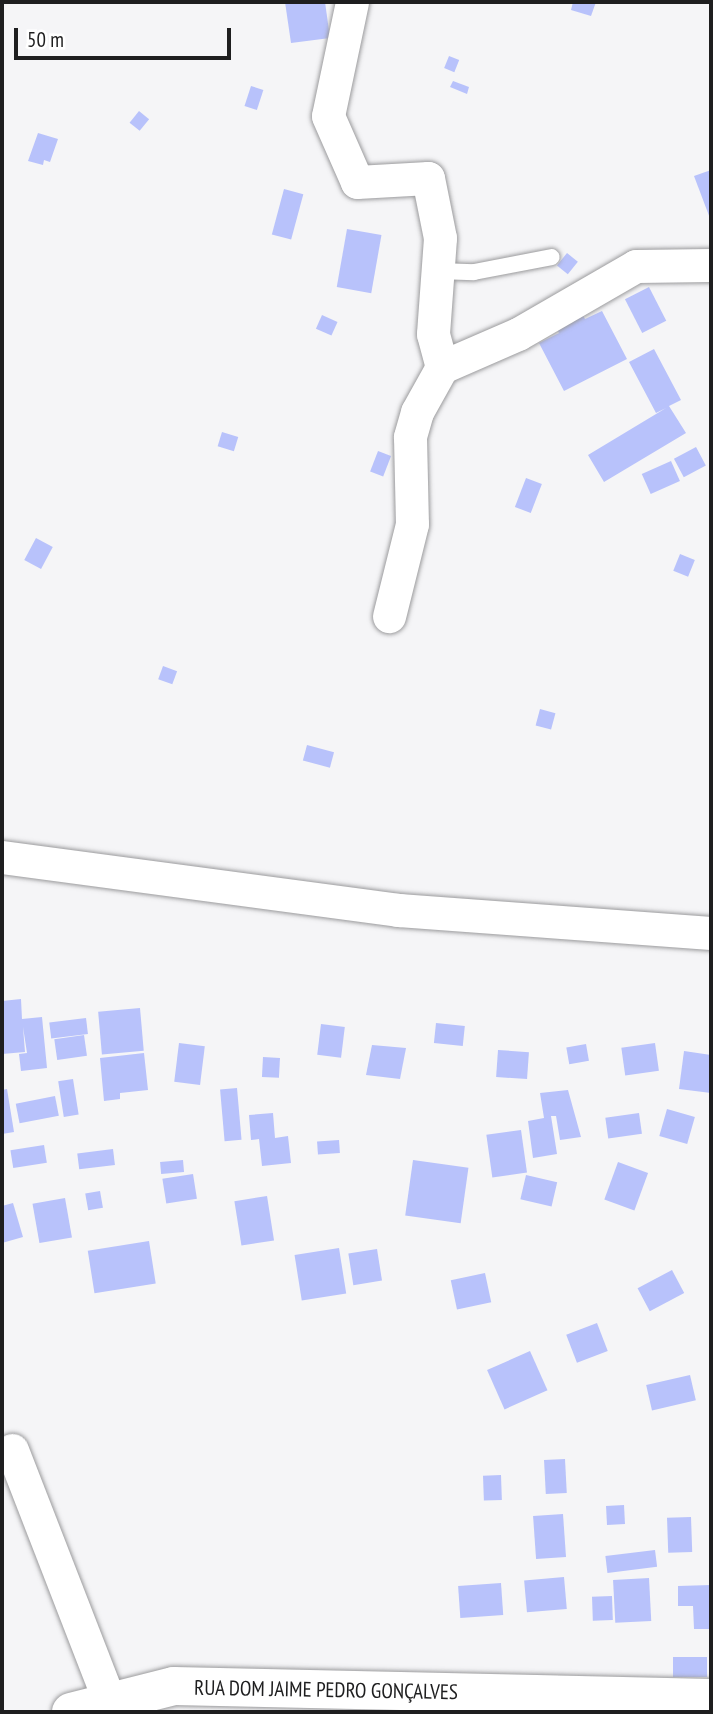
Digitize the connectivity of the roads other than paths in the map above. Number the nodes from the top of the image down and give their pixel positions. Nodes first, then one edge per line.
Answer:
1 (352, 2) edge
2 (552, 257) dead end
3 (711, 265) edge
4 (439, 271) junction
5 (442, 367) junction
6 (389, 616) dead end
7 (2, 857) edge
8 (711, 933) edge
9 (12, 1450) dead end
10 (109, 1700) junction
11 (706, 1703) edge
12 (71, 1712) edge

1 - 4 street
2 - 4 lane
3 - 5 street
4 - 5 street
5 - 6 street
7 - 8 street
9 - 10 street
10 - 11 main road, RUA DOM JAIME PEDRO GONÇALVES
10 - 12 main road, RUA DOM JAIME PEDRO GONÇALVES

